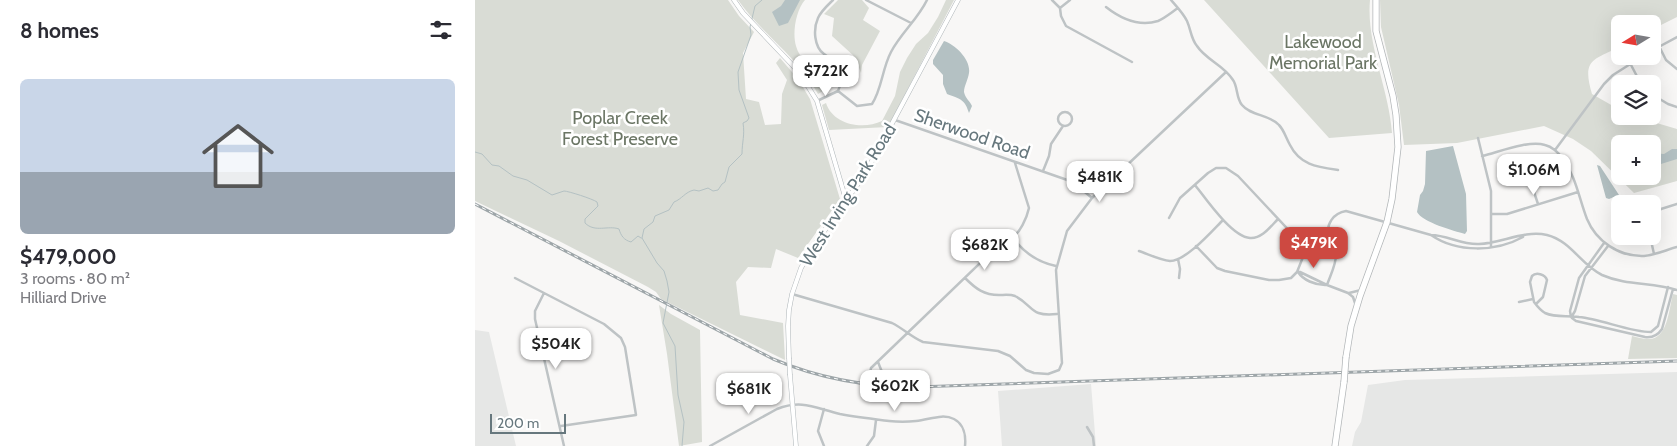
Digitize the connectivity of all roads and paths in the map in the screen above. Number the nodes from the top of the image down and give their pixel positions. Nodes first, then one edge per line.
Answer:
1 (734, 0) edge
2 (833, 0) edge
3 (866, 0) edge
4 (927, 0) edge
5 (958, 0) edge
6 (1051, 0) edge
7 (1070, 0) edge
8 (1171, 0) edge
9 (1376, 0) edge
10 (1106, 7) dead end
11 (1060, 8) junction
12 (1178, 8) junction
13 (911, 23) junction
14 (1677, 38) edge
15 (1661, 45) edge
16 (1661, 50) edge
17 (1132, 62) dead end
18 (1628, 65) edge
19 (1677, 69) edge
20 (1227, 72) junction
21 (838, 91) junction
22 (1661, 100) edge
23 (817, 101) junction
24 (1677, 107) edge
25 (895, 120) junction
26 (1063, 126) junction
27 (1478, 138) dead end
28 (1555, 150) junction
29 (1482, 156) junction
30 (1015, 163) junction
31 (1338, 170) dead end
32 (1043, 171) junction
33 (1531, 184) dead end
34 (1195, 185) junction
35 (843, 186) junction
36 (855, 188) junction
37 (1578, 192) junction
38 (1092, 198) junction
39 (846, 200) junction
40 (1537, 204) junction
41 (1677, 204) edge
42 (1661, 209) edge
43 (1491, 214) junction
44 (1169, 218) dead end
45 (1224, 219) junction
46 (1278, 219) junction
47 (1387, 222) junction
48 (1431, 235) junction
49 (1524, 236) junction
50 (1013, 238) junction
51 (1492, 243) junction
52 (1604, 243) junction
53 (1652, 245) edge
54 (1196, 246) junction
55 (1609, 246) junction
56 (1491, 247) junction
57 (1677, 247) edge
58 (1139, 251) dead end
59 (1654, 254) junction
60 (1178, 259) junction
61 (1587, 265) junction
62 (1056, 266) junction
63 (1591, 268) junction
64 (1297, 272) junction
65 (515, 278) dead end
66 (965, 278) junction
67 (1179, 278) dead end
68 (1327, 285) junction
69 (1668, 287) junction
70 (1673, 289) junction
71 (1362, 290) junction
72 (1677, 290) edge
73 (544, 293) junction
74 (1348, 293) junction
75 (792, 294) junction
76 (1533, 299) junction
77 (1519, 302) dead end
78 (1536, 304) junction
79 (1356, 307) junction
80 (1058, 314) junction
81 (1571, 317) junction
82 (909, 332) junction
83 (877, 362) junction
84 (792, 404) junction
85 (825, 409) junction
86 (876, 419) junction
87 (561, 426) junction
88 (1339, 426) junction
89 (1087, 427) dead end
90 (564, 446) edge
91 (710, 446) edge
92 (796, 446) edge
93 (824, 446) edge
94 (867, 446) edge
95 (965, 446) edge
96 (1093, 446) edge
97 (1335, 446) edge
98 (1339, 446) edge

1 - 23 main road
2 - 21 street
3 - 13 street
4 - 13 street
5 - 25 main road, West Irving Park Road
6 - 11 street
7 - 11 street
8 - 12 street
9 - 47 highway
10 - 12 street
11 - 17 street
12 - 20 street
13 - 21 street
14 - 15 street
16 - 19 street
18 - 28 street
20 - 31 street
20 - 38 street
21 - 23 street
22 - 24 street
23 - 35 main road
25 - 30 street, Sherwood Road
25 - 36 main road, West Irving Park Road
26 - 26 street
26 - 32 street
27 - 29 street
28 - 29 street
28 - 37 street
29 - 43 street
30 - 32 street, Sherwood Road
30 - 50 street
32 - 38 street, Sherwood Road
33 - 40 street
34 - 44 street
34 - 45 street
34 - 46 street
35 - 36 main road
35 - 39 main road
36 - 39 main road, West Irving Park Road
37 - 40 street
37 - 52 street
38 - 62 street
39 - 75 main road, West Irving Park Road
40 - 43 street
41 - 42 street
43 - 51 street
45 - 46 street
45 - 54 street
46 - 64 street
47 - 48 street
47 - 68 street
47 - 71 highway
48 - 51 street
48 - 56 street
49 - 51 street
49 - 56 street
49 - 61 street
50 - 62 street
50 - 66 street
51 - 56 street
52 - 55 street
52 - 61 street
53 - 59 street
54 - 60 street
54 - 64 street
55 - 59 street
55 - 63 street
57 - 59 street
58 - 60 street
60 - 67 street
61 - 63 street
61 - 81 street
62 - 80 street
63 - 69 street
63 - 81 street
64 - 68 street
65 - 73 street
66 - 80 street
66 - 82 street
68 - 74 street
69 - 70 street
69 - 81 street
70 - 72 street
70 - 81 street
71 - 74 street
71 - 79 highway
73 - 87 street
73 - 87 street
74 - 79 street
75 - 82 street
75 - 84 main road, West Irving Park Road, bridge
76 - 77 street
76 - 78 street
76 - 78 street
78 - 81 street
79 - 88 highway, bridge
80 - 82 street
82 - 83 street
83 - 83 street
84 - 85 street
84 - 91 street
84 - 92 main road, West Irving Park Road
85 - 86 street
85 - 93 street
86 - 94 street
86 - 95 street
87 - 90 street
88 - 97 highway
88 - 98 highway
89 - 96 street

